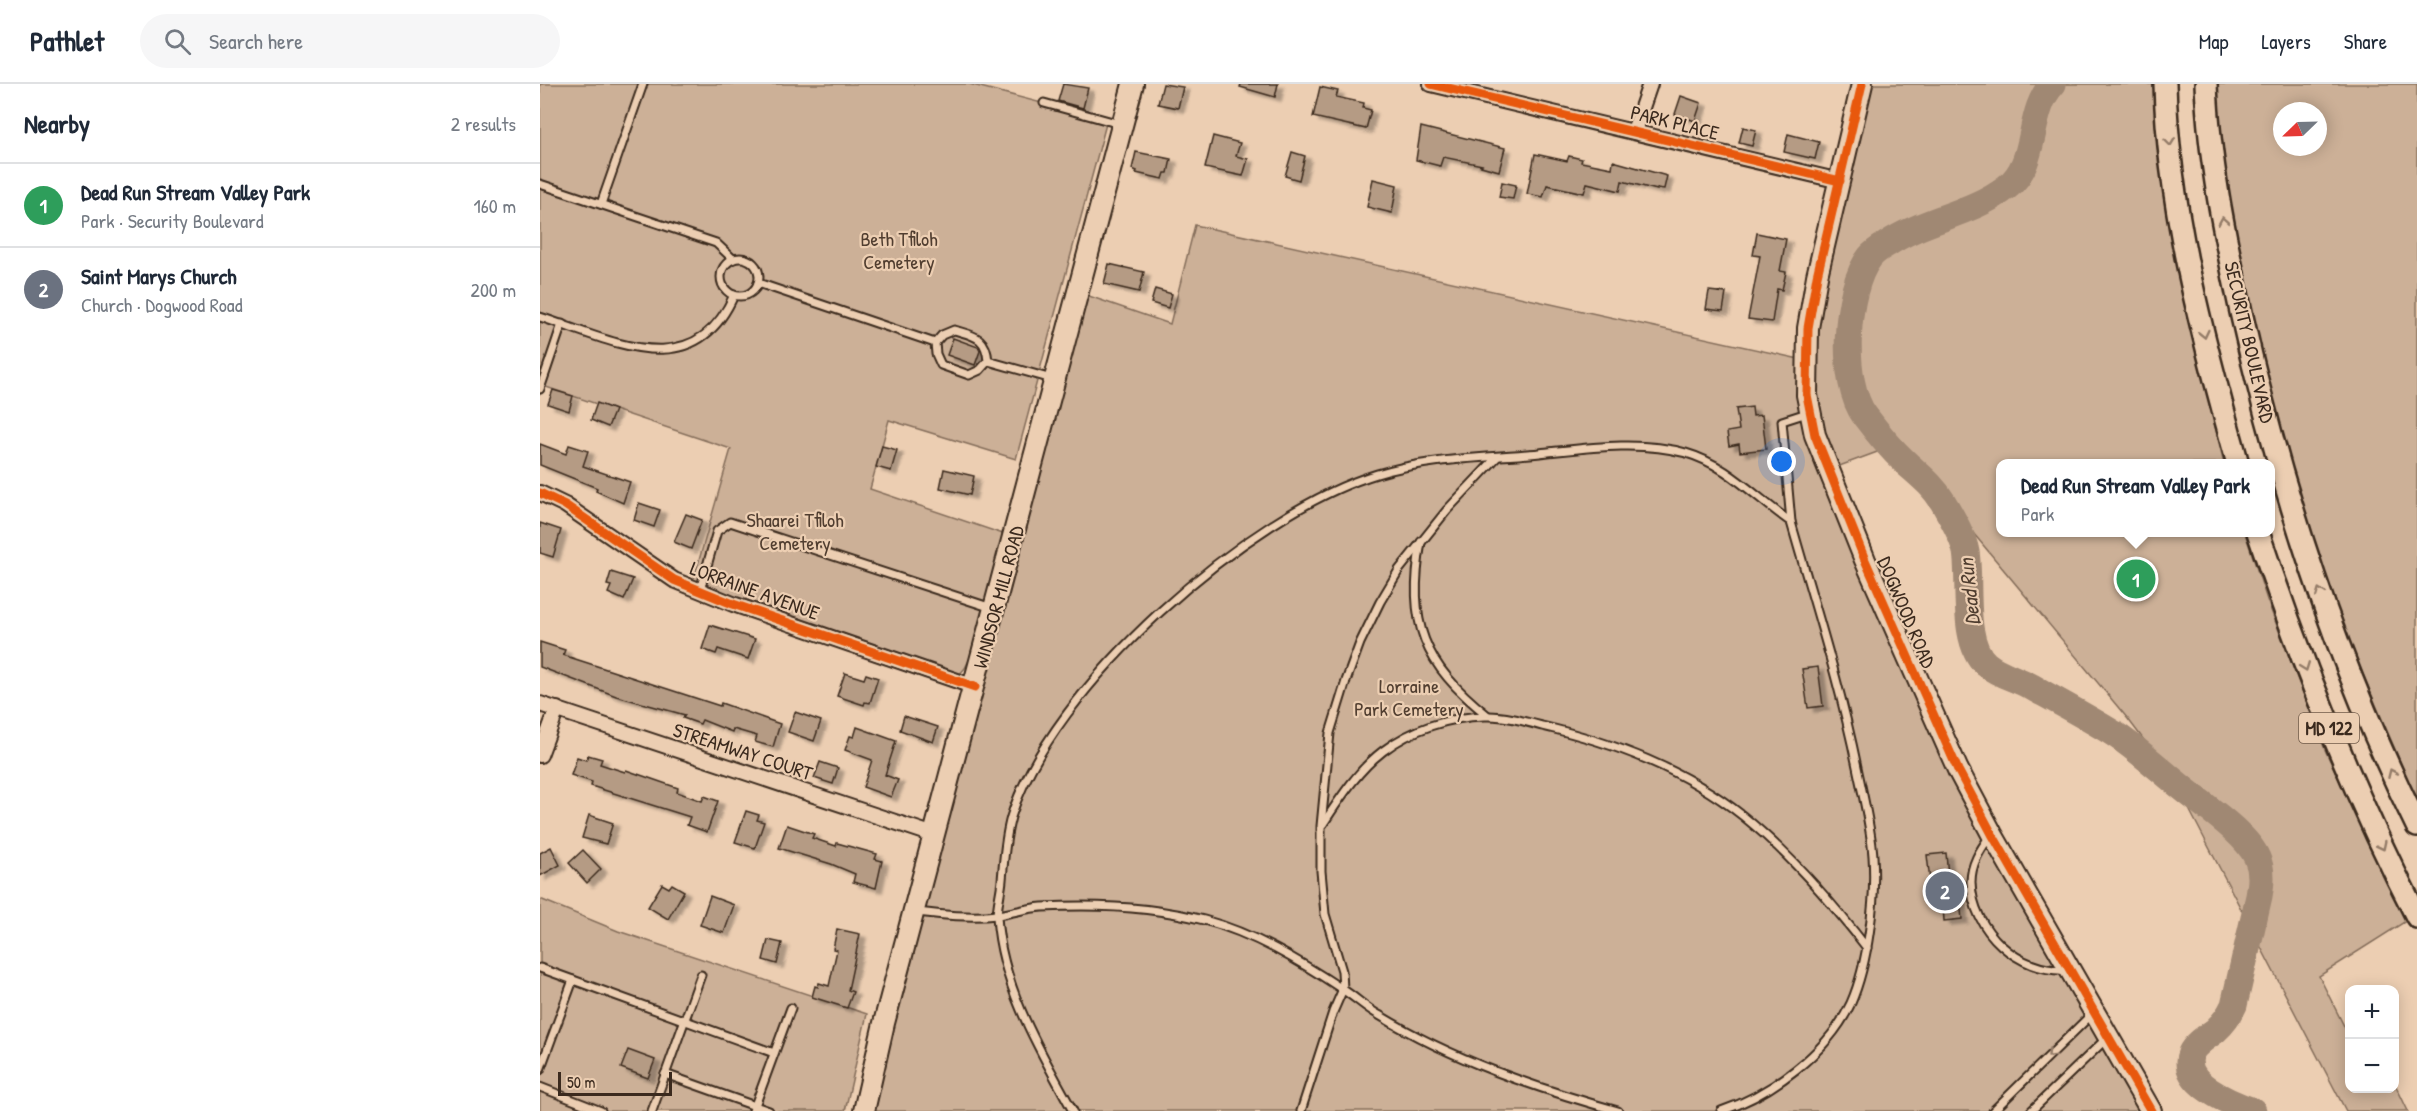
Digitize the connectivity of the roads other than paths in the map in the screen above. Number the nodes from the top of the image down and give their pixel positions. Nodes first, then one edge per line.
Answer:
1 (643, 84) edge
2 (1133, 84) edge
3 (1431, 84) edge
4 (1650, 84) edge
5 (1862, 84) edge
6 (2165, 84) edge
7 (2206, 84) edge
8 (1481, 90) edge
9 (1044, 103) dead end
10 (1123, 124) junction
11 (1634, 131) junction
12 (1840, 181) junction
13 (540, 184) edge
14 (601, 204) junction
15 (733, 259) junction
16 (758, 283) junction
17 (734, 295) junction
18 (540, 316) edge
19 (562, 324) junction
20 (935, 343) junction
21 (988, 361) junction
22 (1055, 380) junction
23 (540, 389) edge
24 (1810, 412) junction
25 (1497, 457) junction
26 (2237, 459) edge
27 (540, 494) edge
28 (1791, 522) junction
29 (2260, 537) edge
30 (1421, 541) junction
31 (700, 590) junction
32 (994, 609) junction
33 (975, 687) junction
34 (540, 704) edge
35 (557, 709) junction
36 (1487, 715) junction
37 (540, 755) edge
38 (1322, 826) junction
39 (2417, 826) edge
40 (1992, 834) junction
41 (934, 835) junction
42 (913, 912) junction
43 (997, 915) junction
44 (2417, 917) edge
45 (1867, 948) junction
46 (540, 968) edge
47 (2069, 970) junction
48 (701, 975) dead end
49 (573, 980) junction
50 (1343, 989) junction
51 (791, 1008) dead end
52 (2093, 1013) junction
53 (685, 1021) junction
54 (2107, 1038) junction
55 (774, 1053) junction
56 (540, 1070) edge
57 (665, 1074) junction
58 (540, 1087) edge
59 (754, 1108) edge
60 (601, 1111) edge
61 (652, 1111) edge
62 (769, 1111) edge
63 (864, 1111) edge
64 (1073, 1111) edge
65 (1301, 1111) edge
66 (1618, 1111) edge
67 (1721, 1111) edge
68 (1993, 1111) edge
69 (2031, 1111) edge
70 (2151, 1111) edge

1 - 14 lane
2 - 10 street, WINDSOR MILL ROAD
3 - 8 street, PARK PLACE
4 - 11 street
5 - 12 street, DOGWOOD ROAD
6 -> 26 main road, SECURITY BOULEVARD
39 -> 7 main road, SECURITY BOULEVARD / MD 122
8 - 11 street, PARK PLACE
9 - 10 lane
10 - 22 street, WINDSOR MILL ROAD
11 - 12 street, PARK PLACE
12 - 24 street, DOGWOOD ROAD
13 - 14 lane
14 - 15 lane
15 - 16 lane
15 - 17 lane
16 - 17 lane
16 - 20 lane
17 - 19 lane
18 - 19 lane
19 - 23 lane
20 - 21 lane
20 - 21 lane
21 - 22 lane
22 - 32 street, WINDSOR MILL ROAD
24 - 28 lane
24 - 40 street, DOGWOOD ROAD
25 - 28 lane
25 - 30 lane
25 - 43 lane
27 - 31 street, LORRAINE AVENUE
28 - 45 lane
29 -> 44 main road, MD 122
30 - 36 lane
30 - 38 lane
31 - 32 lane
31 - 33 street, LORRAINE AVENUE
32 - 33 street, WINDSOR MILL ROAD
33 - 41 street, WINDSOR MILL ROAD
34 - 35 street, STREAMWAY COURT
35 - 37 street
35 - 41 street, STREAMWAY COURT
36 - 38 lane
36 - 45 lane
38 - 50 lane
40 - 47 street, DOGWOOD ROAD
40 - 47 lane
41 - 42 street, WINDSOR MILL ROAD
42 - 43 lane
42 - 63 street, WINDSOR MILL ROAD
43 - 50 lane
43 - 64 lane
45 - 67 lane
46 - 49 lane
47 - 52 street, DOGWOOD ROAD
48 - 53 lane
49 - 53 lane
49 - 56 lane
50 - 65 lane
50 - 66 lane
51 - 55 lane
52 - 54 street, DOGWOOD ROAD
52 -> 68 lane
53 - 55 lane
53 - 57 lane
54 - 69 lane
54 - 70 street, DOGWOOD ROAD
55 - 59 lane
57 - 59 lane
57 - 61 lane
58 - 60 lane
59 - 62 lane

